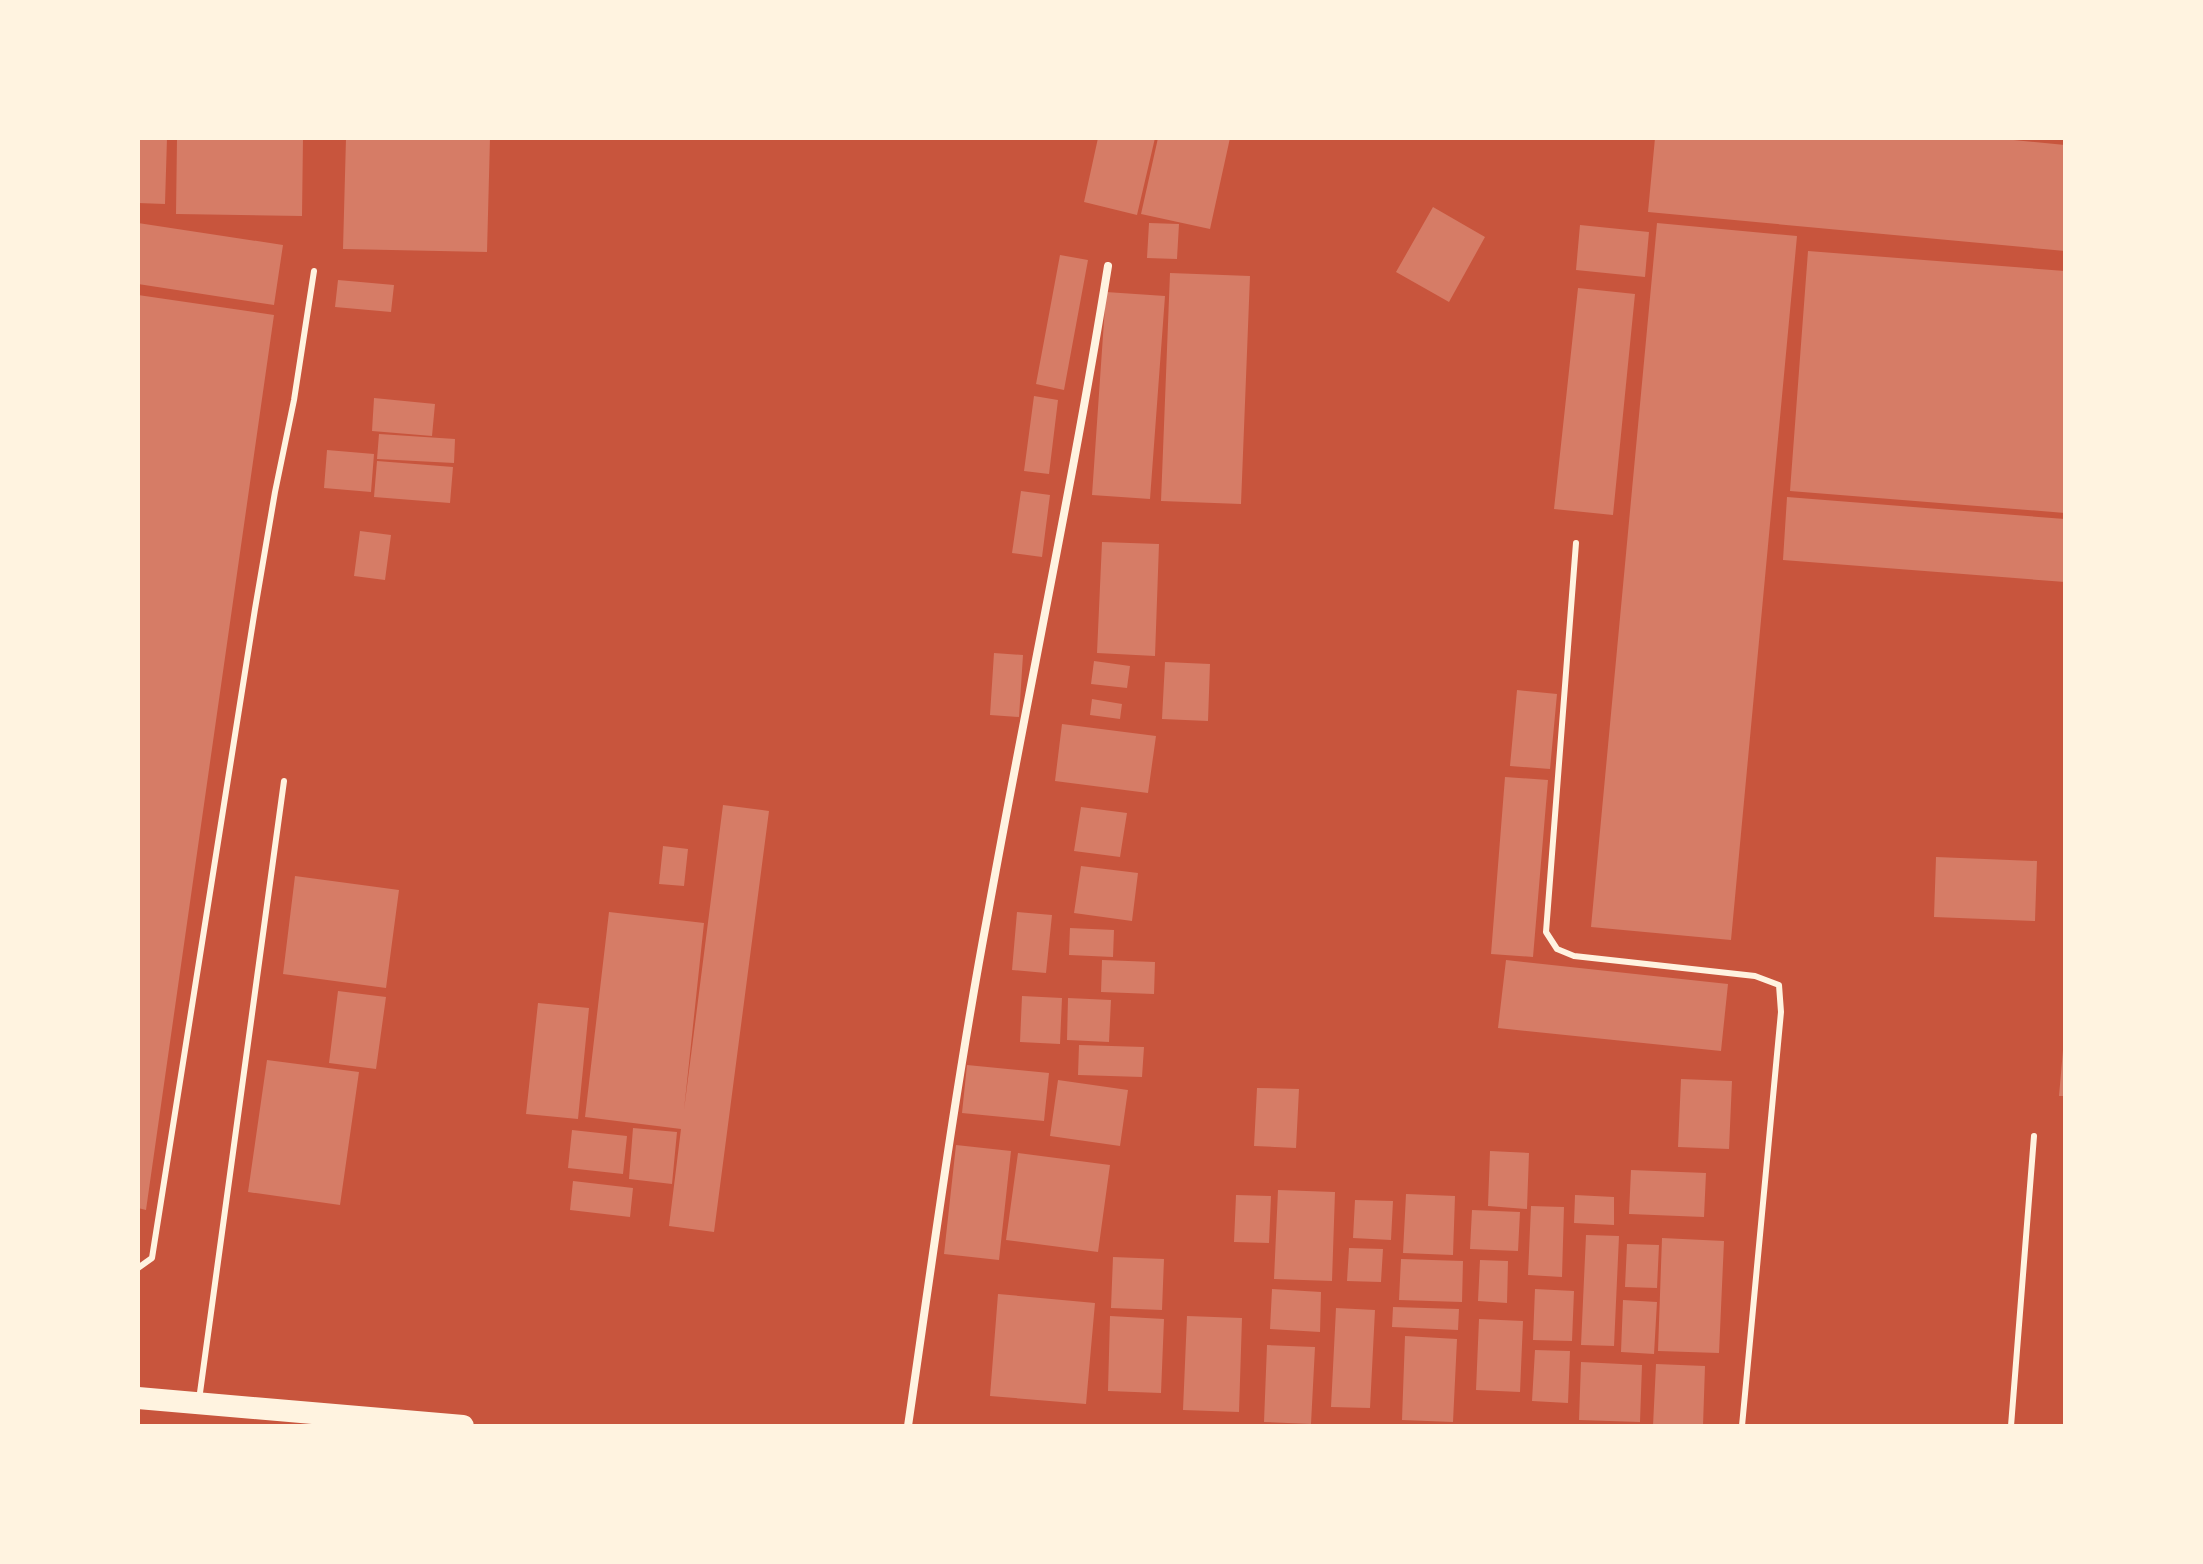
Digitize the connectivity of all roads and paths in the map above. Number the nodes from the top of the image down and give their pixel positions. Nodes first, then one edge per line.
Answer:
1 (1108, 266) dead end
2 (314, 271) dead end
3 (1576, 543) dead end
4 (284, 781) dead end
5 (2034, 1136) dead end
6 (138, 1268) edge
7 (138, 1398) edge
8 (198, 1404) junction
9 (463, 1426) edge
10 (908, 1426) edge
11 (1742, 1426) edge
12 (2011, 1426) edge

1 - 10 street
2 - 6 lane
3 - 11 lane
4 - 8 lane
5 - 12 lane
7 - 8 highway
8 - 9 highway

